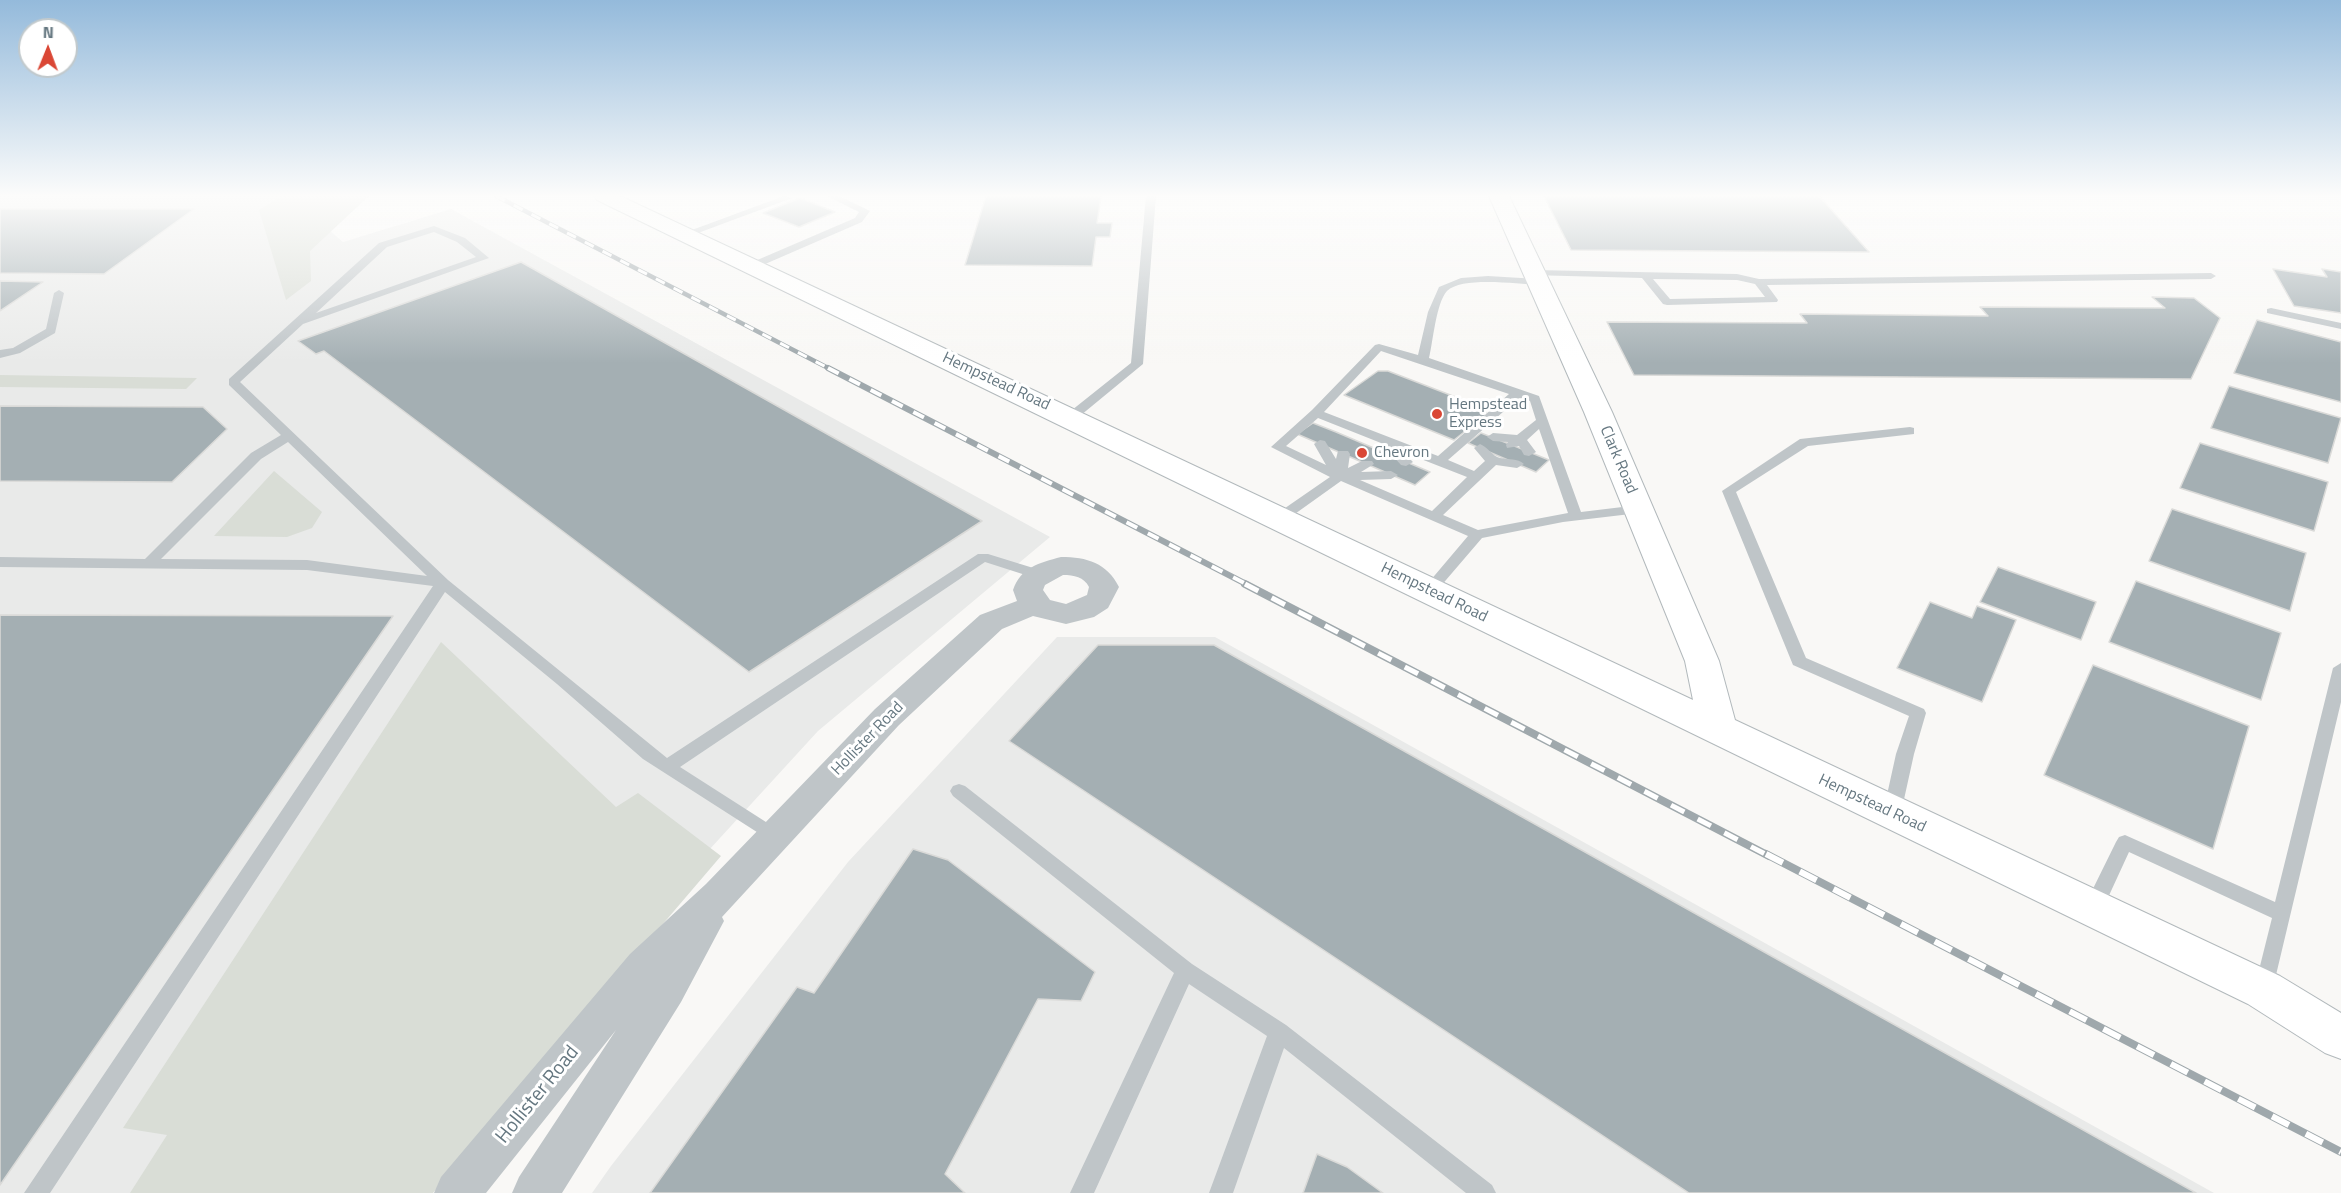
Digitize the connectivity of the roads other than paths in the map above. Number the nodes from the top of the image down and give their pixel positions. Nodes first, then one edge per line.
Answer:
1 (376, 252) edge
2 (476, 252) edge
3 (722, 252) edge
4 (785, 252) edge
5 (1146, 252) edge
6 (1524, 252) edge
7 (752, 266) junction
8 (1645, 275) junction
9 (2211, 276) dead end
10 (1536, 277) junction
11 (1760, 282) junction
12 (59, 293) dead end
13 (2271, 311) dead end
14 (299, 322) junction
15 (2341, 326) edge
16 (0, 354) edge
17 (1423, 360) junction
18 (1517, 393) junction
19 (1316, 413) junction
20 (1071, 417) junction
21 (1542, 421) junction
22 (1336, 432) dead end
23 (1910, 432) dead end
24 (288, 436) junction
25 (1493, 437) dead end
26 (1359, 442) dead end
27 (1516, 442) junction
28 (1320, 444) dead end
29 (1383, 446) junction
30 (1480, 448) dead end
31 (1529, 452) dead end
32 (1343, 454) dead end
33 (1496, 459) junction
34 (1440, 461) junction
35 (1406, 462) dead end
36 (1367, 464) dead end
37 (1517, 464) dead end
38 (1391, 475) dead end
39 (1340, 476) junction
40 (1476, 476) junction
41 (1639, 509) junction
42 (1576, 516) junction
43 (1434, 517) junction
44 (1280, 518) junction
45 (1477, 535) junction
46 (0, 562) edge
47 (149, 563) junction
48 (443, 583) junction
49 (1036, 589) joint
50 (1430, 591) junction
51 (2341, 668) edge
52 (1719, 731) junction
53 (667, 767) junction
54 (959, 791) dead end
55 (1892, 813) junction
56 (774, 837) junction
57 (720, 895) junction
58 (2092, 909) junction
59 (2282, 914) junction
60 (1185, 970) junction
61 (2264, 990) junction
62 (2341, 1010) edge
63 (1279, 1032) junction
64 (2341, 1038) edge
65 (36, 1193) edge
66 (457, 1193) edge
67 (536, 1193) edge
68 (1082, 1193) edge
69 (1221, 1193) edge
70 (1484, 1193) edge

1 - 14 lane
2 - 14 lane
3 - 7 main road, Hempstead Road
4 - 7 lane
5 - 20 lane
6 - 10 main road, Clark Road
7 - 20 main road, Hempstead Road
8 - 10 lane
8 - 11 lane
8 - 11 lane
9 - 11 lane
10 - 17 lane
10 - 41 main road, Clark Road
12 - 16 lane
13 - 15 lane
14 - 24 lane
17 - 18 lane
17 - 19 lane
18 - 21 lane
18 - 34 lane
19 - 29 lane
19 - 39 lane
20 - 44 main road, Hempstead Road
21 - 27 lane
21 - 42 lane
22 - 29 lane
23 - 55 lane
24 - 47 lane
24 - 48 lane
25 - 27 lane
26 - 29 lane
27 - 31 lane
28 - 39 lane
29 - 34 lane
29 - 35 lane
30 - 33 lane
32 - 39 lane
33 - 37 lane
33 - 40 lane
34 - 40 lane
36 - 39 lane
38 - 39 lane
39 - 43 lane
39 - 44 lane
40 - 43 lane
41 - 42 lane
41 - 52 main road, Clark Road
42 - 45 lane
43 - 45 lane
44 - 50 main road, Hempstead Road
45 - 50 lane
46 - 47 lane
47 - 48 lane
48 - 53 lane
48 - 65 lane
49 - 53 lane
49 - 56 street, Hollister Road
50 - 52 main road, Hempstead Road
51 - 59 lane
52 - 55 main road, Hempstead Road
53 - 56 lane
54 - 60 lane
55 - 58 main road, Hempstead Road
56 - 57 street, Hollister Road
57 - 66 street, Hollister Road
57 - 67 street, Hollister Road
58 - 59 lane
58 - 61 main road, Hempstead Road
59 - 61 lane
60 - 63 lane
60 - 68 lane
61 - 62 main road, Hempstead Road
61 - 64 main road, Hempstead Road
63 - 69 lane
63 - 70 lane

